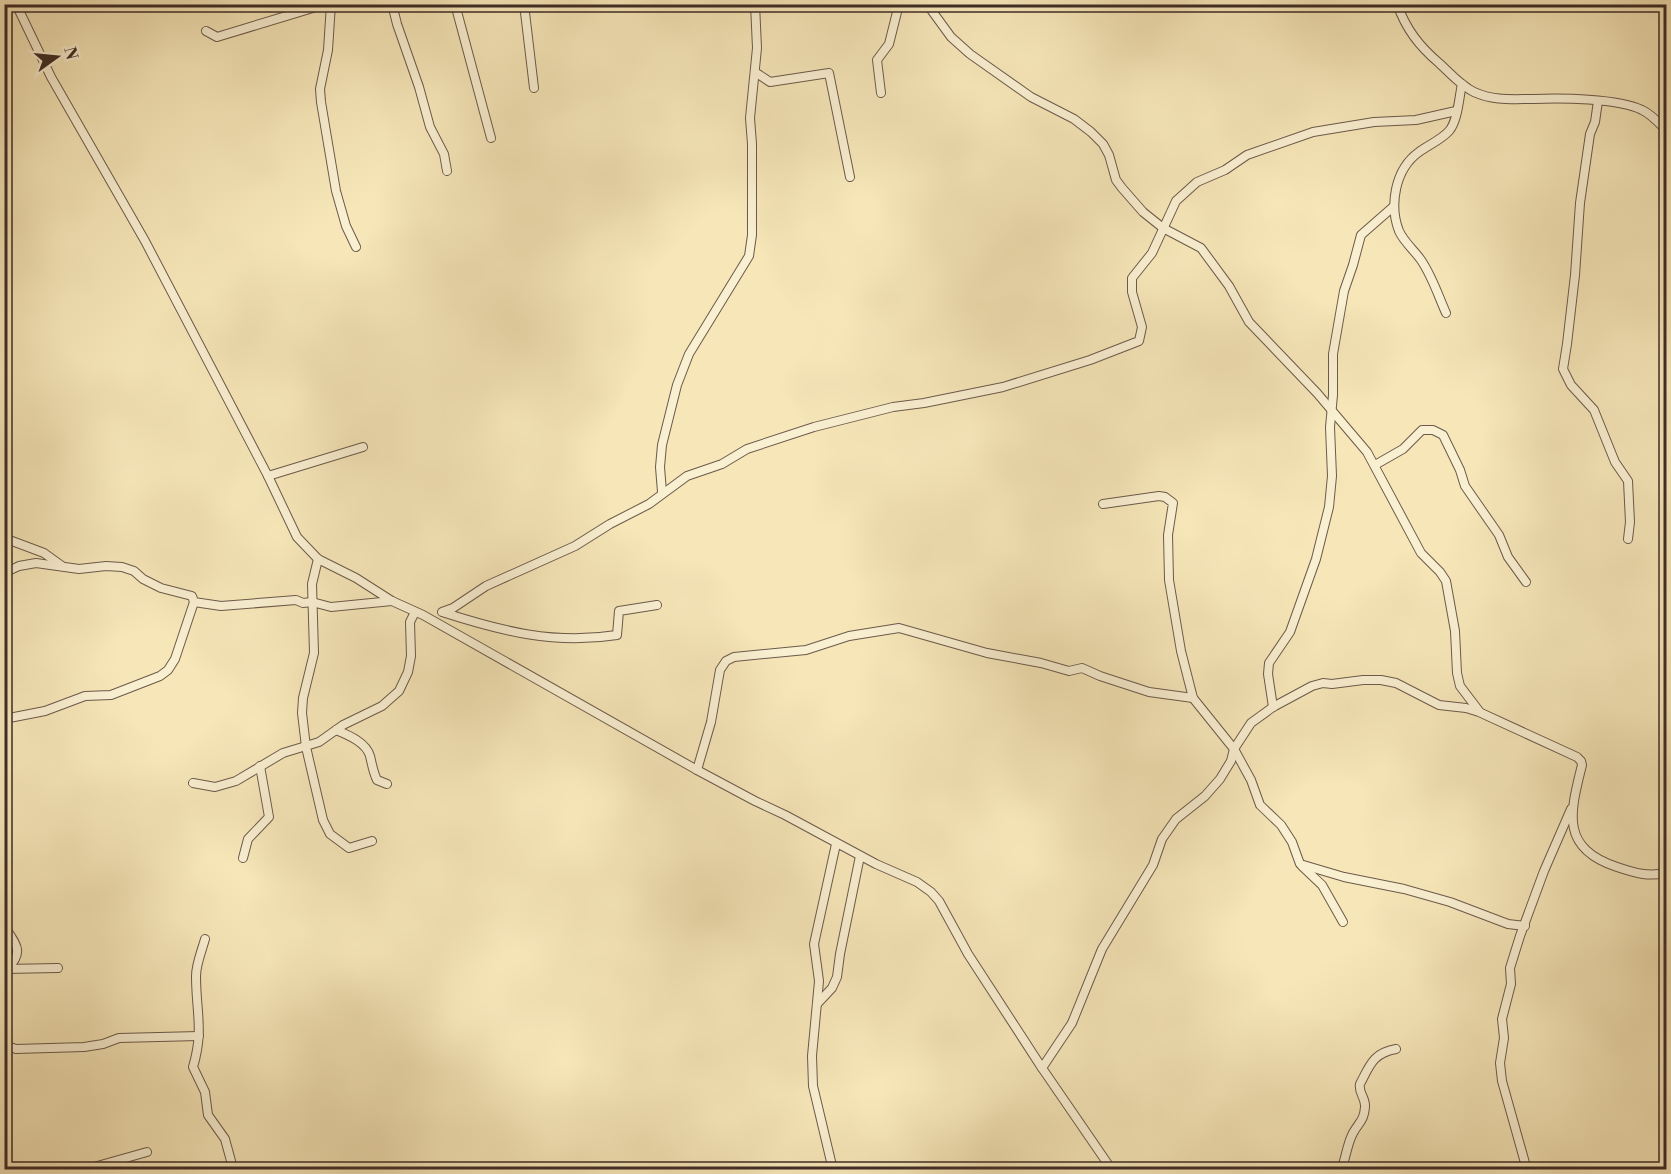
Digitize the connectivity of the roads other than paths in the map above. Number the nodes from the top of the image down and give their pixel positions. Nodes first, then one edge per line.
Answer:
1 (16, 4) edge
2 (329, 4) edge
3 (392, 4) edge
4 (455, 4) edge
5 (524, 4) edge
6 (755, 4) edge
7 (898, 4) edge
8 (927, 4) edge
9 (1397, 4) edge
10 (206, 31) dead end
11 (755, 72) junction
12 (1462, 84) junction
13 (534, 88) dead end
14 (881, 93) dead end
15 (1598, 102) junction
16 (1456, 111) junction
17 (1666, 130) edge
18 (491, 138) dead end
19 (447, 171) dead end
20 (850, 177) dead end
21 (1393, 207) junction
22 (1163, 228) junction
23 (356, 247) dead end
24 (1446, 313) dead end
25 (1331, 410) junction
26 (363, 447) dead end
27 (1375, 465) junction
28 (268, 476) junction
29 (662, 492) junction
30 (1103, 504) dead end
31 (4, 538) edge
32 (1628, 539) dead end
33 (318, 559) junction
34 (63, 566) junction
35 (4, 573) edge
36 (1526, 582) dead end
37 (312, 584) junction
38 (296, 600) junction
39 (392, 601) junction
40 (194, 602) junction
41 (312, 602) junction
42 (657, 605) dead end
43 (442, 612) junction
44 (419, 613) junction
45 (1193, 698) junction
46 (1273, 707) junction
47 (1479, 712) junction
48 (4, 719) edge
49 (336, 730) junction
50 (306, 747) junction
51 (1233, 749) junction
52 (260, 766) junction
53 (697, 770) junction
54 (193, 783) dead end
55 (387, 784) dead end
56 (1572, 809) junction
57 (372, 841) dead end
58 (836, 843) junction
59 (860, 856) junction
60 (243, 858) dead end
61 (1300, 864) junction
62 (1666, 873) edge
63 (1343, 922) dead end
64 (4, 926) edge
65 (1525, 926) junction
66 (205, 939) dead end
67 (58, 968) dead end
68 (6, 969) edge
69 (817, 1004) junction
70 (4, 1027) edge
71 (199, 1036) junction
72 (4, 1038) edge
73 (1396, 1049) dead end
74 (1042, 1068) junction
75 (147, 1152) dead end
76 (1110, 1168) edge
77 (83, 1170) edge
78 (231, 1170) edge
79 (833, 1170) edge
80 (1341, 1170) edge
81 (1527, 1170) edge

1 - 28 street
2 - 10 street
2 - 23 street
3 - 19 street
4 - 18 street
5 - 13 street
6 - 11 street
7 - 14 street
8 - 22 street
9 - 12 street
11 - 20 street
11 - 29 street
12 - 15 street
12 - 16 street
15 - 17 street
15 - 32 street
16 - 21 street
16 - 22 street
21 - 24 street
21 - 25 street
22 - 25 street
22 - 29 street
25 - 27 street
25 - 46 street
26 - 28 street
27 - 36 street
27 - 47 street
28 - 33 street
29 - 43 street
30 - 45 street
31 - 34 street
33 - 37 street
33 - 39 street
34 - 35 street
34 - 40 street
37 - 38 street
37 - 41 street
38 - 40 street
38 - 41 street
39 - 41 street
39 - 44 street
40 - 48 street
41 - 50 street
42 - 43 street
43 - 44 street
44 - 49 street
44 - 53 street
45 - 51 street
45 - 53 street
46 - 47 street
46 - 51 street
47 - 56 street
49 - 50 street
49 - 55 street
50 - 52 street
50 - 57 street
51 - 61 street
51 - 74 street
52 - 54 street
52 - 60 street
53 - 58 street
56 - 62 street
56 - 65 street
58 - 59 street
58 - 69 street
59 - 69 street
59 - 74 street
61 - 63 street
61 - 65 street
64 - 68 street
65 - 81 street
66 - 71 street
67 - 68 street
68 - 70 street
69 - 79 street
71 - 72 street
71 - 78 street
73 - 80 street
74 - 76 street
75 - 77 street

